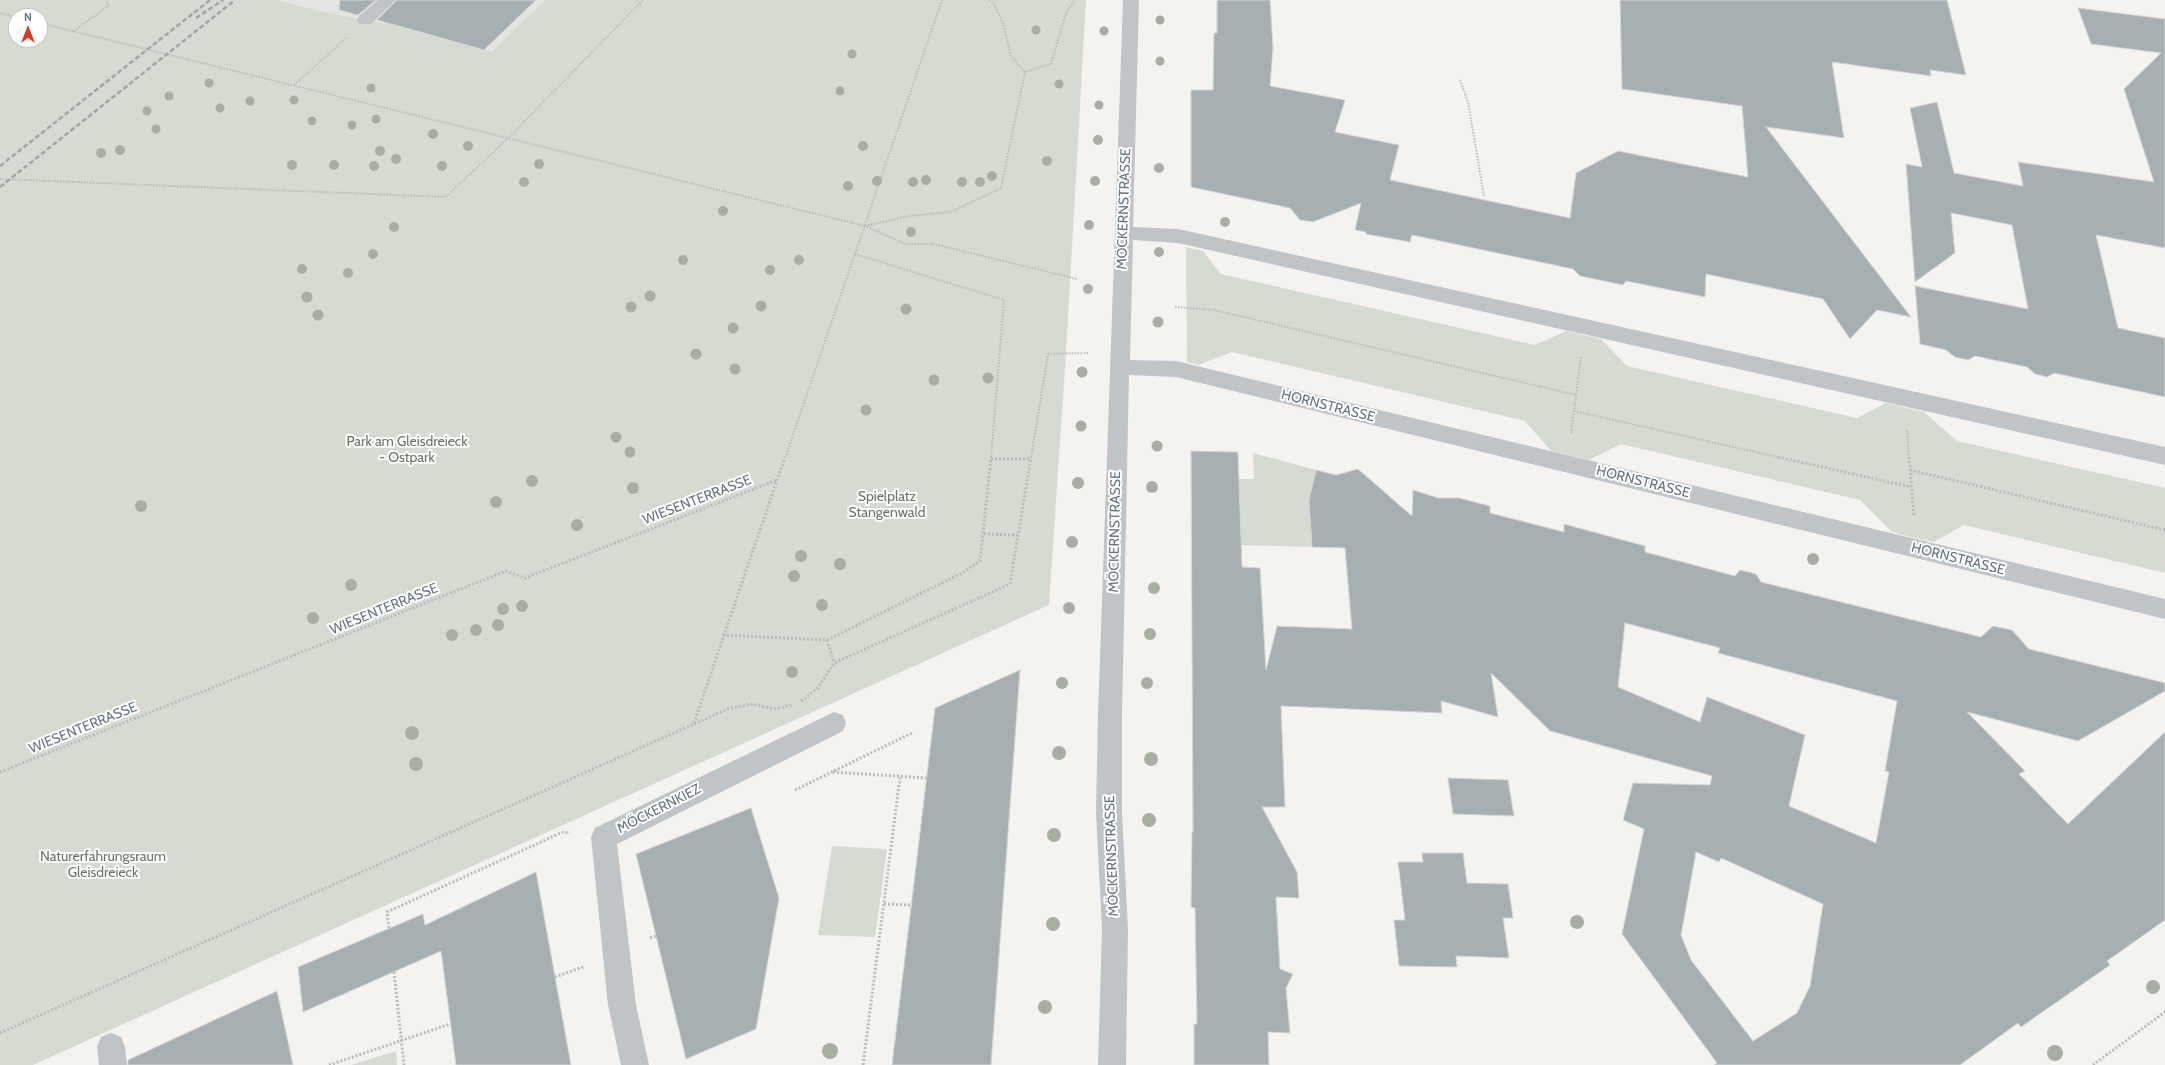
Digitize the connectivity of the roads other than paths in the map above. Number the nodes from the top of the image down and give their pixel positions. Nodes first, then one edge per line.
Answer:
1 (388, 0) edge
2 (1131, 0) edge
3 (365, 20) road end
4 (1124, 233) junction
5 (1120, 367) junction
6 (2165, 456) edge
7 (2165, 609) edge
8 (834, 723) dead end
9 (635, 1065) edge
10 (1112, 1065) edge

1 - 3 street
2 - 4 street, MÖCKERNSTRASSE
4 - 5 street, MÖCKERNSTRASSE
4 - 6 street
5 - 7 street, HORNSTRASSE
5 - 10 street, MÖCKERNSTRASSE
8 - 9 street, MÖCKERNKIEZ

